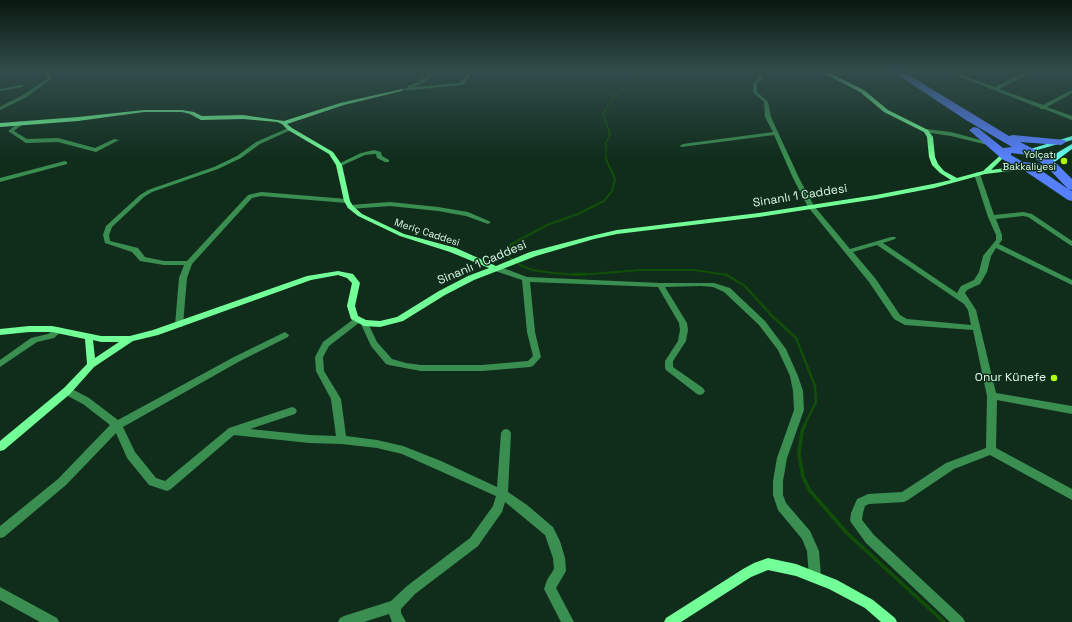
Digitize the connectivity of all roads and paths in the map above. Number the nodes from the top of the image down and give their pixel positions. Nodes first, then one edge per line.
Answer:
1 (17, 100) edge
2 (358, 100) edge
3 (764, 100) edge
4 (873, 100) edge
5 (929, 100) edge
6 (942, 100) edge
7 (1023, 100) edge
8 (1056, 100) edge
9 (2, 107) edge
10 (1042, 108) junction
11 (1072, 118) edge
12 (21, 123) junction
13 (284, 123) junction
14 (0, 125) edge
15 (931, 125) dead end
16 (921, 127) junction
17 (290, 129) junction
18 (990, 130) junction
19 (926, 131) junction
20 (776, 133) junction
21 (1072, 138) edge
22 (116, 140) dead end
23 (1061, 142) junction
24 (992, 144) junction
25 (682, 146) dead end
26 (1072, 146) edge
27 (1027, 151) junction
28 (1004, 154) junction
29 (387, 161) dead end
30 (1049, 162) junction
31 (65, 163) dead end
32 (340, 165) junction
33 (1027, 167) junction
34 (985, 172) junction
35 (977, 174) junction
36 (0, 180) edge
37 (956, 180) junction
38 (1072, 186) edge
39 (1072, 196) edge
40 (348, 204) junction
41 (811, 207) junction
42 (991, 217) junction
43 (488, 222) dead end
44 (893, 238) dead end
45 (878, 243) junction
46 (1072, 244) edge
47 (995, 245) junction
48 (850, 251) junction
49 (189, 263) junction
50 (500, 267) junction
51 (526, 279) junction
52 (1072, 283) edge
53 (660, 285) junction
54 (967, 304) junction
55 (361, 322) junction
56 (179, 325) junction
57 (977, 328) junction
58 (60, 330) junction
59 (0, 332) edge
60 (285, 335) dead end
61 (89, 337) junction
62 (130, 339) junction
63 (0, 364) edge
64 (91, 365) junction
65 (67, 391) junction
66 (700, 391) dead end
67 (992, 396) junction
68 (1072, 410) edge
69 (292, 411) dead end
70 (117, 425) junction
71 (232, 431) junction
72 (506, 432) dead end
73 (342, 440) junction
74 (0, 447) edge
75 (991, 450) junction
76 (502, 494) junction
77 (1072, 495) edge
78 (0, 533) edge
79 (815, 576) junction
80 (0, 593) edge
81 (394, 606) junction
82 (53, 622) edge
83 (344, 622) edge
84 (400, 622) edge
85 (568, 622) edge
86 (670, 622) edge
87 (891, 622) edge
88 (959, 622) edge

1 - 9 street
2 - 13 street
3 - 20 street
4 - 16 street
5 - 24 highway
6 - 18 highway
7 - 10 street
8 - 10 street
10 - 11 street
12 - 13 street
12 - 14 street
12 - 22 street
13 - 17 street
15 - 16 street
16 - 19 street
17 - 32 street
17 - 49 street
18 - 23 highway
18 - 27 highway
19 - 24 street
19 - 37 street
20 - 25 street
20 - 41 street
21 - 23 main road
23 - 27 main road
24 - 28 highway
26 - 30 main road
27 - 28 highway
27 - 30 highway
28 - 33 highway
28 - 34 street
29 - 32 street
30 - 33 highway
30 - 38 highway
31 - 36 street
32 - 40 street
33 - 34 street, Sinanlı 1 Caddesi
33 - 39 highway
34 - 35 street, Sinanlı 1 Caddesi
35 - 37 street, Sinanlı 1 Caddesi
35 - 42 street
37 - 41 street, Sinanlı 1 Caddesi
40 - 43 street
40 - 49 street
40 - 50 street, Meriç Caddesi
41 - 48 street
41 - 50 street, Sinanlı 1 Caddesi
42 - 46 street
42 - 47 street
44 - 45 street
45 - 48 street
45 - 54 street
47 - 52 street
47 - 54 street
48 - 57 street
49 - 56 street
50 - 51 street
50 - 55 street, Sinanlı 1 Caddesi
51 - 53 street
51 - 55 street
53 - 66 street
53 - 79 street
54 - 57 street
55 - 56 street
55 - 73 street
56 - 62 street
57 - 67 street
58 - 59 street
58 - 61 street
58 - 63 street
60 - 70 street
61 - 62 street
61 - 64 street
62 - 64 street
64 - 65 street
65 - 70 street
65 - 74 street
67 - 68 street
67 - 75 street
69 - 71 street
70 - 71 street
70 - 78 street
71 - 73 street
72 - 76 street
73 - 76 street
75 - 77 street
75 - 88 street
76 - 81 street
76 - 85 street
79 - 86 street
79 - 87 street
80 - 82 street
81 - 83 street
81 - 84 street

